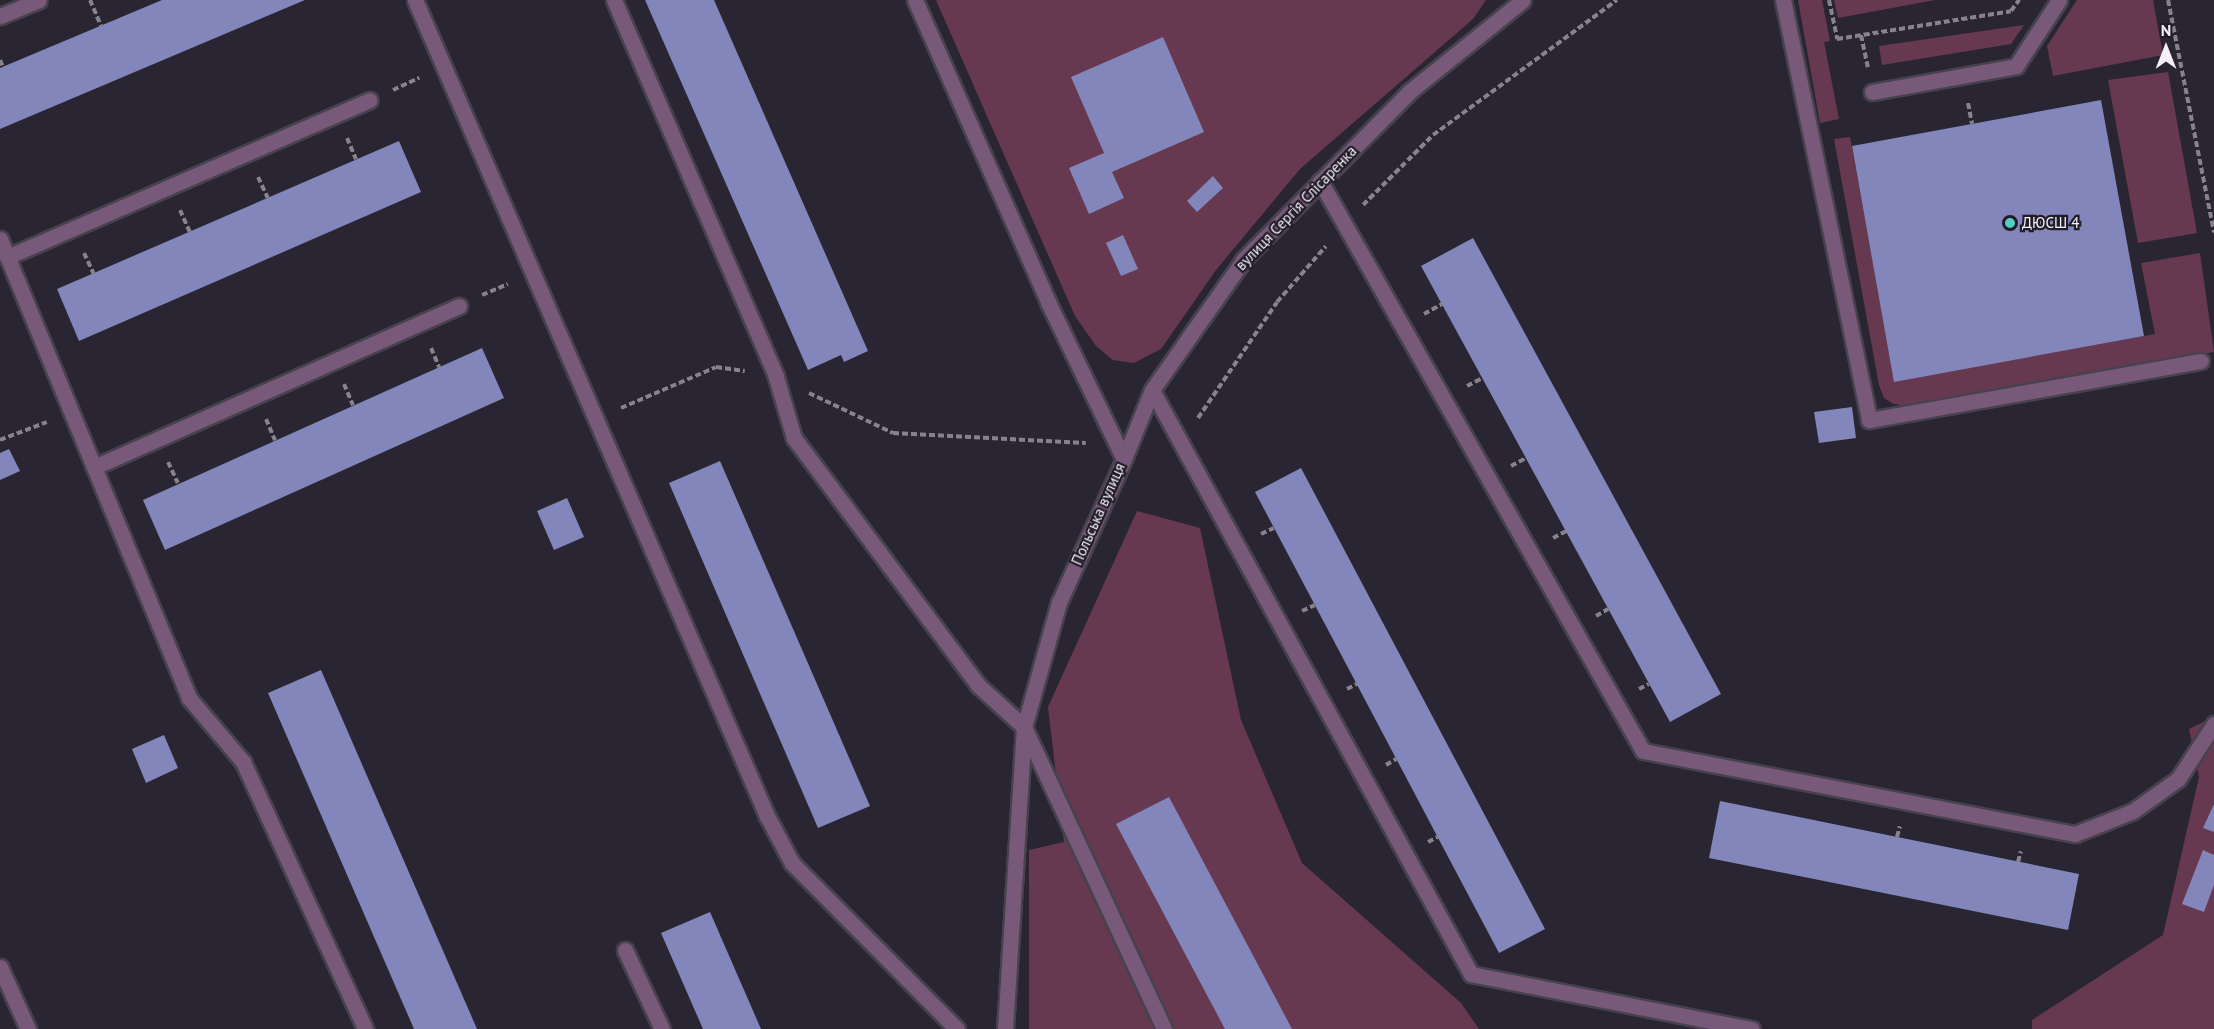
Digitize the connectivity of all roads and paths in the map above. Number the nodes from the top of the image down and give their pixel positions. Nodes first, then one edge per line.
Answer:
1 (39, 0) edge
2 (90, 0) edge
3 (415, 0) edge
4 (614, 0) edge
5 (915, 0) edge
6 (1523, 0) edge
7 (1617, 0) edge
8 (1783, 0) edge
9 (1829, 0) edge
10 (2019, 0) edge
11 (2059, 0) edge
12 (2168, 0) edge
13 (0, 16) edge
14 (101, 26) dead end
15 (0, 60) edge
16 (3, 67) dead end
17 (445, 67) junction
18 (1872, 92) dead end
19 (369, 100) joint
20 (1320, 181) junction
21 (1345, 224) junction
22 (2214, 232) edge
23 (0, 239) edge
24 (8, 257) junction
25 (531, 274) junction
26 (459, 306) joint
27 (2201, 362) dead end
28 (776, 376) junction
29 (1152, 390) junction
30 (71, 412) junction
31 (595, 419) junction
32 (0, 440) edge
33 (1181, 444) junction
34 (1124, 459) junction
35 (94, 467) junction
36 (2214, 724) edge
37 (1024, 727) junction
38 (625, 950) dead end
39 (0, 967) edge
40 (28, 1029) edge
41 (365, 1029) edge
42 (662, 1029) edge
43 (957, 1029) edge
44 (1005, 1029) edge
45 (1164, 1029) edge
46 (1752, 1029) edge

1 - 13 street
2 - 14 path
3 - 17 street
4 - 28 street
5 - 34 street, Польська вулиця
6 - 20 street, вулиця Сергія Слісаренка
7 - 21 path
8 - 27 street
9 - 10 path
11 - 18 street
12 - 22 path
15 - 16 path
17 - 19 path
17 - 25 street
19 - 24 street
20 - 21 street
20 - 29 street, вулиця Сергія Слісаренка
21 - 33 path
21 - 36 street
23 - 24 street
24 - 30 street
25 - 26 path
25 - 31 street
26 - 35 street
28 - 31 path
28 - 34 path
28 - 37 street
29 - 33 street
29 - 34 street, вулиця Сергія Слісаренка
30 - 32 path
30 - 35 street
31 - 43 street
33 - 46 street
34 - 37 street, Польська вулиця
35 - 41 street
37 - 44 street, Польська вулиця
37 - 45 street
38 - 42 street
39 - 40 street

